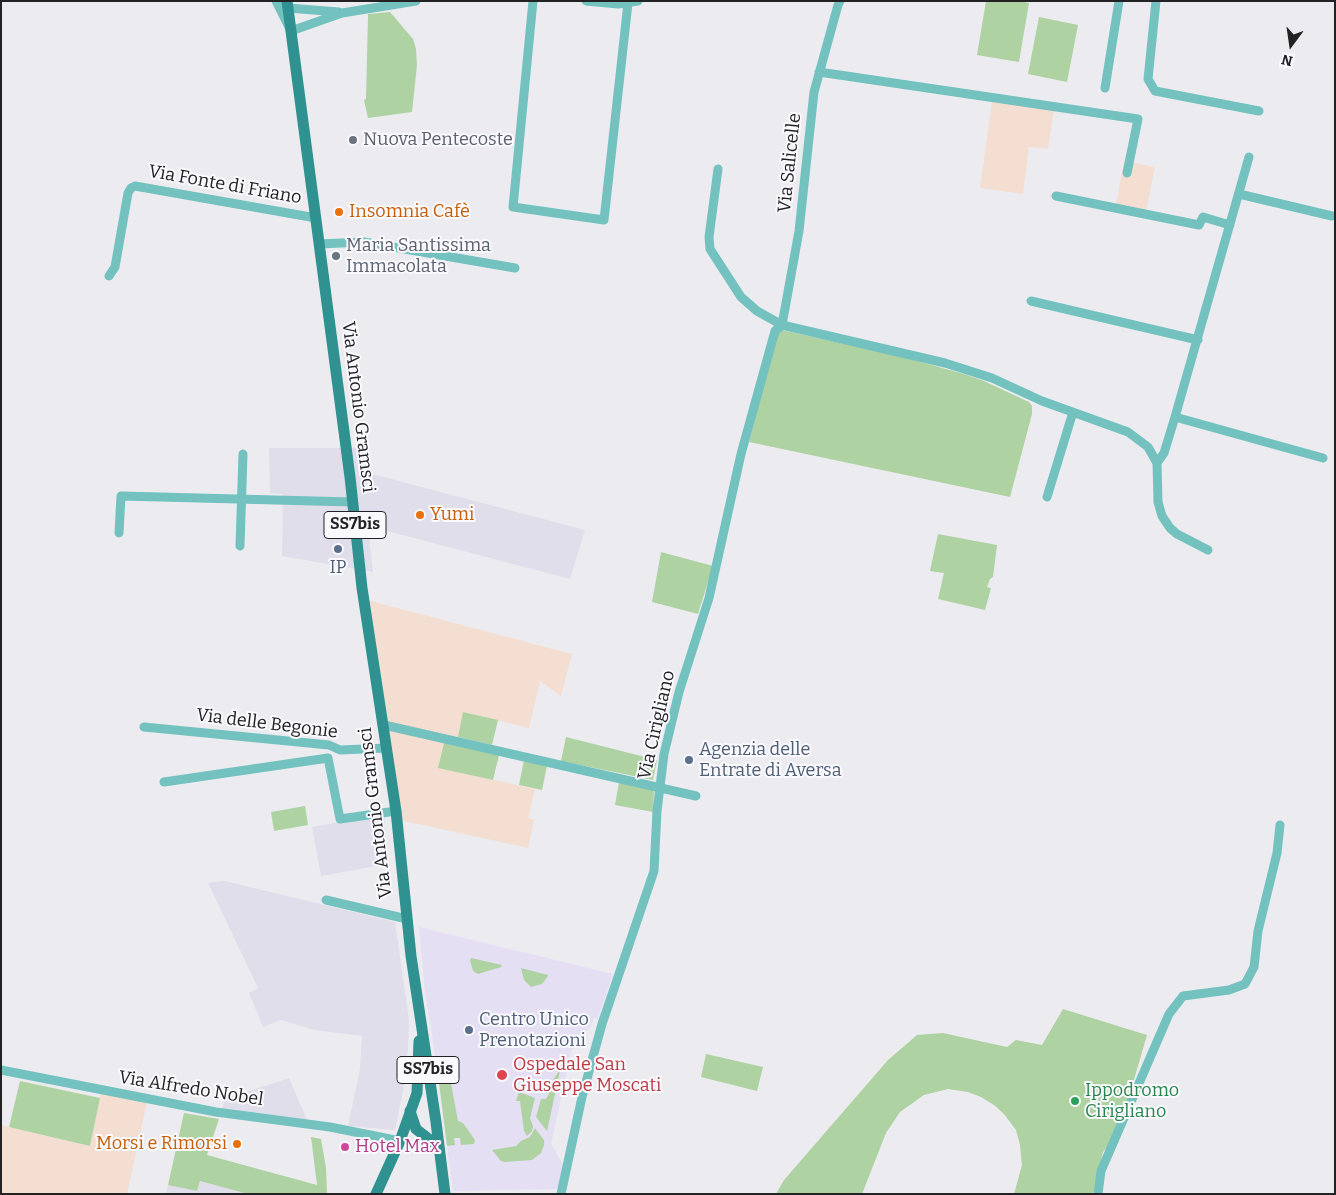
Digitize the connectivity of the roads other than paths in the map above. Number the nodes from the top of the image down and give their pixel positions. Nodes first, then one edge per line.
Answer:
1 (276, 1) edge
2 (416, 1) edge
3 (532, 1) edge
4 (586, 1) edge
5 (1119, 1) edge
6 (1156, 1) edge
7 (633, 2) edge
8 (838, 3) edge
9 (288, 5) edge
10 (342, 13) junction
11 (291, 31) junction
12 (819, 72) junction
13 (1105, 88) dead end
14 (1259, 111) dead end
15 (1249, 157) dead end
16 (718, 169) dead end
17 (1127, 174) dead end
18 (1239, 194) junction
19 (1056, 196) dead end
20 (1332, 216) dead end
21 (316, 218) junction
22 (1230, 225) junction
23 (319, 244) junction
24 (514, 268) dead end
25 (109, 276) dead end
26 (1031, 301) dead end
27 (782, 325) junction
28 (1198, 340) junction
29 (1073, 412) junction
30 (1175, 417) junction
31 (243, 454) dead end
32 (1323, 458) dead end
33 (1157, 463) junction
34 (1047, 497) dead end
35 (241, 499) junction
36 (353, 502) junction
37 (119, 533) dead end
38 (240, 546) dead end
39 (1208, 550) dead end
40 (384, 725) junction
41 (144, 727) dead end
42 (387, 748) junction
43 (164, 782) dead end
44 (659, 786) junction
45 (696, 796) dead end
46 (396, 812) junction
47 (1280, 825) dead end
48 (326, 900) dead end
49 (406, 919) junction
50 (419, 1019) junction
51 (1, 1070) edge
52 (417, 1093) junction
53 (431, 1093) junction
54 (410, 1111) junction
55 (436, 1122) junction
56 (376, 1135) junction
57 (422, 1135) junction
58 (400, 1141) junction
59 (439, 1147) junction
60 (376, 1194) edge
61 (444, 1194) edge
62 (561, 1194) edge
63 (1098, 1194) edge

1 - 11 street
2 - 10 street
3 - 7 street
4 - 7 street
5 - 13 street
6 - 14 street
8 - 12 street, Via Salicelle
9 - 10 street
9 - 11 main road, Via Antonio Gramsci / SS7bis
10 - 11 street
11 - 21 main road, Via Antonio Gramsci / SS7bis
12 - 17 street
12 - 27 street, Via Salicelle
15 - 18 street
16 - 27 street
18 - 20 street
18 - 22 street
19 - 22 street
21 - 23 main road, Via Antonio Gramsci / SS7bis
21 - 25 street, Via Fonte di Friano
22 - 28 street
23 - 24 street
23 - 36 main road, Via Antonio Gramsci / SS7bis
26 - 28 street
27 - 29 street
27 - 44 street, Via Cirigliano
28 - 30 street
29 - 33 street
29 - 34 street
30 - 32 street
30 - 33 street
31 - 35 street
33 - 39 street
35 - 36 street
35 - 37 street
35 - 38 street
36 - 40 main road, Via Antonio Gramsci / SS7bis
40 - 42 main road, Via Antonio Gramsci / SS7bis
40 - 44 street
41 - 42 street, Via delle Begonie
42 - 46 main road, Via Antonio Gramsci / SS7bis
43 - 46 street
44 - 45 street
44 - 62 street, Via Cirigliano
46 - 49 main road, Via Antonio Gramsci / SS7bis
47 - 63 street
48 - 49 street
49 - 50 main road, Via Antonio Gramsci / SS7bis
50 - 52 main road, Via Antonio Gramsci / SS7bis
50 - 53 main road, Via Antonio Gramsci / SS7bis
51 - 56 street, Via Alfredo Nobel
52 - 53 main road
52 - 54 main road, Via Antonio Gramsci / SS7bis
53 - 55 main road, Via Antonio Gramsci / SS7bis
54 - 56 street, Via Alfredo Nobel
54 - 57 main road
54 - 58 main road, Via Antonio Gramsci / SS7bis
55 - 57 main road
55 - 59 main road, Via Antonio Gramsci
56 - 58 street, Via Alfredo Nobel
57 - 58 main road
57 - 59 main road
58 - 60 main road, SS7bis
59 - 61 main road, Via Antonio Gramsci

